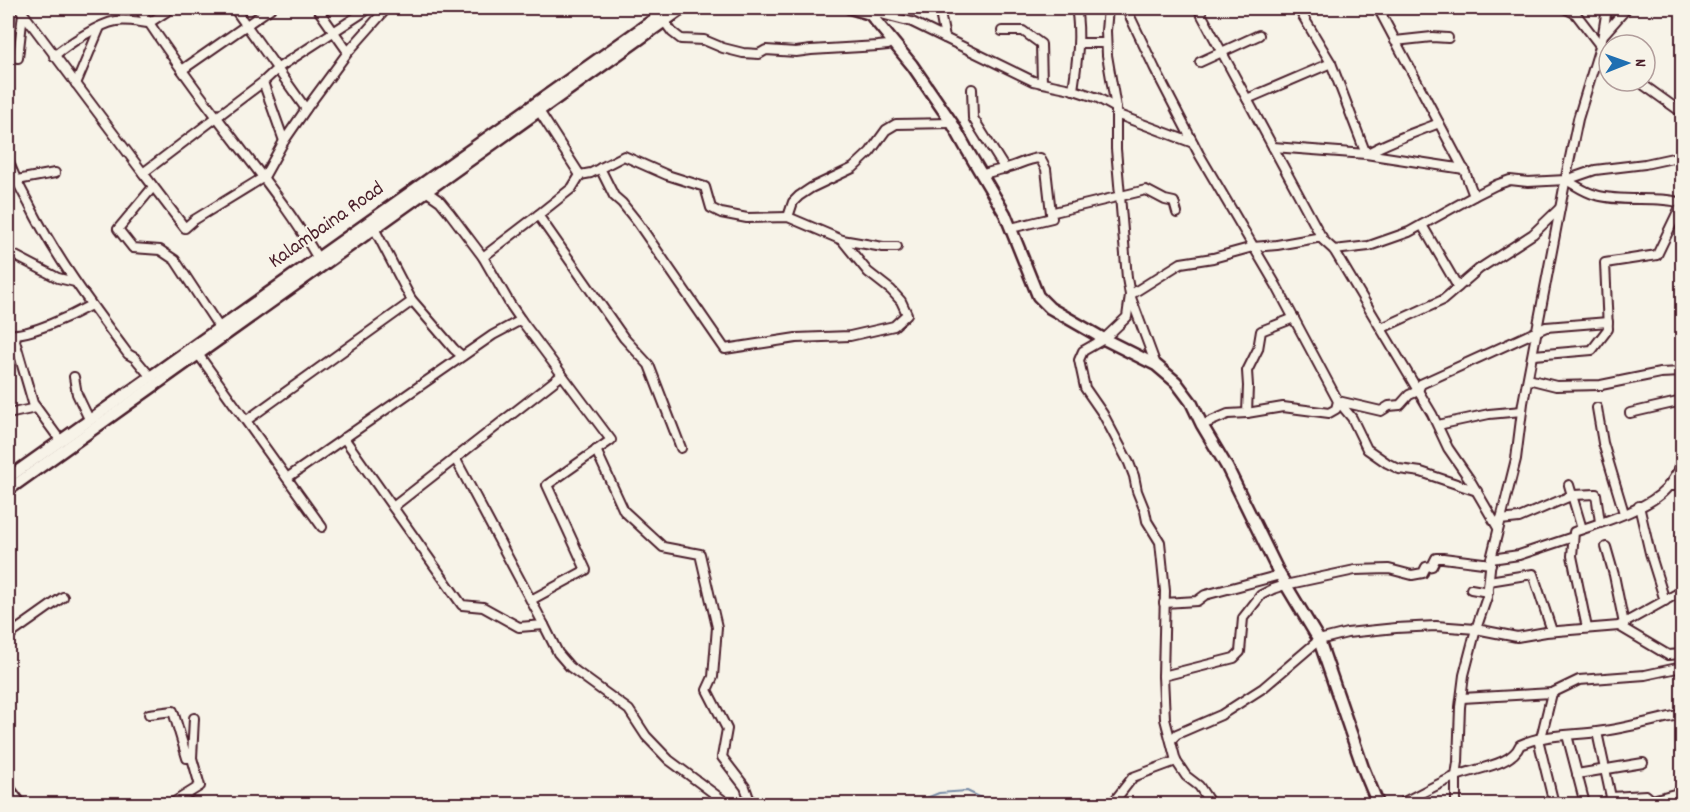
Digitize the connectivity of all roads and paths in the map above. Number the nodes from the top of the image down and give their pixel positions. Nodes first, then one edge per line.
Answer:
1 (139, 8) edge
2 (172, 8) edge
3 (234, 8) edge
4 (271, 8) edge
5 (317, 8) edge
6 (370, 8) edge
7 (387, 8) edge
8 (670, 8) edge
9 (683, 8) edge
10 (850, 8) edge
11 (940, 8) edge
12 (1076, 8) edge
13 (1108, 8) edge
14 (1126, 8) edge
15 (1210, 8) edge
16 (1298, 8) edge
17 (1378, 8) edge
18 (1564, 8) edge
19 (1607, 8) edge
20 (1627, 8) edge
21 (21, 10) edge
22 (1199, 10) edge
23 (877, 12) edge
24 (664, 21) junction
25 (149, 23) junction
26 (247, 25) junction
27 (100, 27) junction
28 (334, 30) junction
29 (1002, 31) dead end
30 (1603, 33) edge
31 (1604, 33) edge
32 (1259, 35) dead end
33 (945, 38) junction
34 (1448, 38) dead end
35 (892, 40) junction
36 (1395, 41) junction
37 (1597, 42) edge
38 (1079, 43) junction
39 (1106, 43) junction
40 (1222, 51) junction
41 (348, 52) junction
42 (8, 56) edge
43 (54, 56) junction
44 (1597, 56) edge
45 (1200, 62) dead end
46 (1331, 63) junction
47 (278, 68) junction
48 (182, 70) junction
49 (263, 82) junction
50 (1042, 83) junction
51 (76, 84) junction
52 (972, 89) dead end
53 (1073, 90) junction
54 (1655, 93) edge
55 (1247, 99) junction
56 (306, 109) junction
57 (539, 111) junction
58 (1116, 111) junction
59 (1683, 111) edge
60 (216, 117) junction
61 (952, 123) junction
62 (1439, 123) junction
63 (284, 141) junction
64 (1193, 143) junction
65 (1273, 147) junction
66 (1366, 154) junction
67 (1683, 156) edge
68 (8, 158) edge
69 (600, 168) junction
70 (1005, 169) junction
71 (1464, 169) junction
72 (55, 173) dead end
73 (143, 173) junction
74 (580, 175) junction
75 (982, 175) junction
76 (264, 177) junction
77 (17, 180) junction
78 (1566, 180) junction
79 (153, 187) junction
80 (428, 190) junction
81 (1120, 196) junction
82 (1474, 196) junction
83 (1683, 203) edge
84 (1561, 207) junction
85 (1051, 213) junction
86 (1177, 213) dead end
87 (538, 215) junction
88 (788, 217) junction
89 (1422, 225) junction
90 (374, 228) junction
91 (1011, 228) junction
92 (1322, 237) junction
93 (842, 240) junction
94 (897, 247) dead end
95 (1253, 247) junction
96 (1334, 250) junction
97 (8, 252) edge
98 (317, 257) junction
99 (483, 257) junction
100 (75, 282) junction
101 (1458, 287) junction
102 (1130, 295) junction
103 (411, 299) junction
104 (91, 305) junction
105 (1294, 318) junction
106 (521, 320) junction
107 (1608, 322) junction
108 (219, 327) junction
109 (1382, 328) junction
110 (1538, 330) junction
111 (12, 335) edge
112 (1104, 339) junction
113 (198, 354) junction
114 (1534, 355) junction
115 (462, 356) junction
116 (1156, 365) junction
117 (1683, 372) edge
118 (562, 375) junction
119 (150, 376) junction
120 (74, 377) dead end
121 (1528, 379) junction
122 (1418, 391) junction
123 (1338, 401) junction
124 (1683, 401) edge
125 (36, 408) junction
126 (1597, 408) dead end
127 (1522, 411) junction
128 (1247, 413) junction
129 (1630, 413) dead end
130 (8, 414) edge
131 (89, 419) junction
132 (247, 420) junction
133 (1202, 425) junction
134 (1438, 425) junction
135 (344, 438) junction
136 (60, 440) junction
137 (1683, 446) edge
138 (681, 448) dead end
139 (596, 450) junction
140 (454, 458) junction
141 (1681, 470) edge
142 (8, 478) edge
143 (287, 478) junction
144 (1569, 485) dead end
145 (1668, 486) junction
146 (1683, 486) edge
147 (8, 490) edge
148 (1476, 491) junction
149 (1572, 496) junction
150 (1639, 506) junction
151 (393, 507) junction
152 (1624, 513) junction
153 (1600, 522) junction
154 (1499, 524) junction
155 (322, 527) dead end
156 (1582, 529) junction
157 (1573, 537) junction
158 (1606, 547) dead end
159 (1491, 561) junction
160 (1282, 580) junction
161 (1489, 581) junction
162 (1471, 589) dead end
163 (1683, 591) edge
164 (1488, 592) junction
165 (63, 597) dead end
166 (531, 600) junction
167 (1665, 601) junction
168 (1164, 603) junction
169 (544, 625) junction
170 (1621, 625) junction
171 (1587, 628) junction
172 (1476, 629) junction
173 (1552, 631) junction
174 (8, 636) edge
175 (1319, 640) junction
176 (1683, 654) edge
177 (1683, 667) edge
178 (1163, 676) junction
179 (1552, 693) junction
180 (1462, 698) junction
181 (149, 714) dead end
182 (1683, 714) edge
183 (194, 718) dead end
184 (1597, 732) junction
185 (1567, 735) junction
186 (1539, 739) junction
187 (1171, 740) junction
188 (192, 758) junction
189 (1176, 760) junction
190 (1643, 763) dead end
191 (1605, 769) junction
192 (1577, 774) junction
193 (1456, 776) junction
194 (8, 788) edge
195 (1683, 792) edge
196 (1611, 797) junction
197 (1653, 802) edge
198 (20, 804) edge
199 (171, 804) edge
200 (728, 804) edge
201 (751, 804) edge
202 (1112, 804) edge
203 (1211, 804) edge
204 (1378, 804) edge
205 (1400, 804) edge
206 (1456, 804) edge
207 (1554, 804) edge
208 (1585, 804) edge
209 (1600, 804) edge

1 - 25 street
2 - 25 street
3 - 26 street
4 - 26 street
5 - 28 street
6 - 28 street
7 - 41 street
8 - 98 main road, Kalambaina Road
9 - 24 main road
10 - 23 main road
11 - 33 street
12 - 38 street
13 - 39 street
14 - 64 street
15 - 22 street
16 - 46 street
17 - 36 street
18 - 37 street
19 - 30 street
20 - 31 street
21 - 42 street
21 - 43 street
22 - 40 street
23 - 33 street
23 - 35 main road
24 - 35 street
24 - 57 main road
25 - 27 street
25 - 48 street
26 - 47 street
26 - 48 street
27 - 43 street
27 - 51 street
28 - 41 street
28 - 47 street
29 - 50 street
32 - 40 street
33 - 50 street
34 - 36 street
35 - 61 main road
36 - 62 street
38 - 39 street
38 - 53 street
39 - 58 street
40 - 45 street
40 - 55 street
41 - 56 street
43 - 51 street
44 - 78 street
46 - 55 street
46 - 66 street
47 - 49 street
47 - 56 street
48 - 60 street
49 - 60 street
49 - 63 street
50 - 53 street
51 - 73 street
52 - 70 street
53 - 58 street
54 - 59 street
55 - 65 street
56 - 63 street
57 - 74 street
57 - 80 main road
58 - 64 street
58 - 81 street
60 - 73 street
60 - 76 street
61 - 75 main road
61 - 88 street
62 - 66 street
62 - 71 street
63 - 76 street
64 - 95 street
65 - 66 street
65 - 92 street
66 - 71 street
67 - 78 street
68 - 77 street
69 - 74 street
69 - 88 street
69 - 93 street
70 - 75 street
70 - 85 street
71 - 82 street
72 - 77 street
73 - 79 street
74 - 87 street
75 - 91 main road
76 - 79 street
76 - 98 street
77 - 100 street
78 - 82 street
78 - 83 street
78 - 84 street
79 - 108 street
80 - 90 main road
80 - 99 street
81 - 85 street
81 - 86 street
81 - 102 street
82 - 89 street
83 - 107 street
84 - 101 street
84 - 110 street
85 - 91 street
87 - 99 street
87 - 138 street
88 - 93 street
89 - 96 street
89 - 101 street
90 - 103 street
90 - 113 main road
91 - 112 main road
92 - 95 street
92 - 96 street
93 - 94 street
95 - 102 street
95 - 105 street
96 - 109 street
97 - 100 street
98 - 108 main road, Kalambaina Road
99 - 106 street
100 - 104 street
101 - 109 street
102 - 112 street
102 - 116 street
103 - 115 street
103 - 132 street
104 - 111 street
104 - 119 street
105 - 123 street
105 - 128 street
106 - 115 street
106 - 118 street
107 - 110 street
107 - 114 street
108 - 119 main road, Kalambaina Road
109 - 122 street
110 - 114 street
110 - 122 street
111 - 125 street
112 - 116 main road
112 - 168 street
113 - 132 street
113 - 147 main road
114 - 121 street
115 - 135 street
116 - 133 main road
117 - 121 street
118 - 139 street
118 - 140 street
119 - 131 main road, Kalambaina Road
120 - 131 street
121 - 127 street
122 - 123 street
122 - 134 street
123 - 128 street
123 - 148 street
124 - 129 street
125 - 130 street
125 - 136 street
126 - 152 street
127 - 134 street
127 - 154 street
128 - 133 street
131 - 136 main road, Kalambaina Road
132 - 143 street
133 - 160 main road
134 - 148 street
135 - 143 street
135 - 151 street
136 - 142 main road, Kalambaina Road
137 - 141 street
139 - 166 street
139 - 201 street
140 - 151 street
140 - 166 street
141 - 145 street
143 - 155 street
144 - 149 street
145 - 146 street
145 - 150 street
148 - 154 street
149 - 153 street
149 - 154 street
149 - 156 street
150 - 152 street
150 - 167 street
151 - 169 street
152 - 153 street
153 - 156 street
154 - 159 street
156 - 157 street
157 - 159 street
157 - 171 street
158 - 170 street
159 - 160 street
159 - 161 street
160 - 168 street
160 - 175 main road
160 - 178 street
161 - 164 street
161 - 173 street
162 - 164 street
163 - 167 street
164 - 172 street
165 - 174 street
166 - 169 street
167 - 170 street
168 - 178 street
169 - 200 street
170 - 171 street
170 - 176 street
171 - 173 street
172 - 173 street
172 - 175 street
172 - 180 street
175 - 187 street
175 - 204 main road
177 - 179 street
178 - 187 street
179 - 180 street
179 - 186 street
180 - 193 street
181 - 188 street
182 - 184 street
183 - 188 street
184 - 185 street
184 - 191 street
185 - 186 street
185 - 192 street
186 - 193 street
186 - 207 street
187 - 189 street
188 - 199 street
189 - 202 street
189 - 203 street
190 - 191 street
191 - 192 street
191 - 196 street
192 - 208 street
193 - 205 street
193 - 206 street
194 - 198 main road
195 - 197 street
196 - 197 street
196 - 209 street

